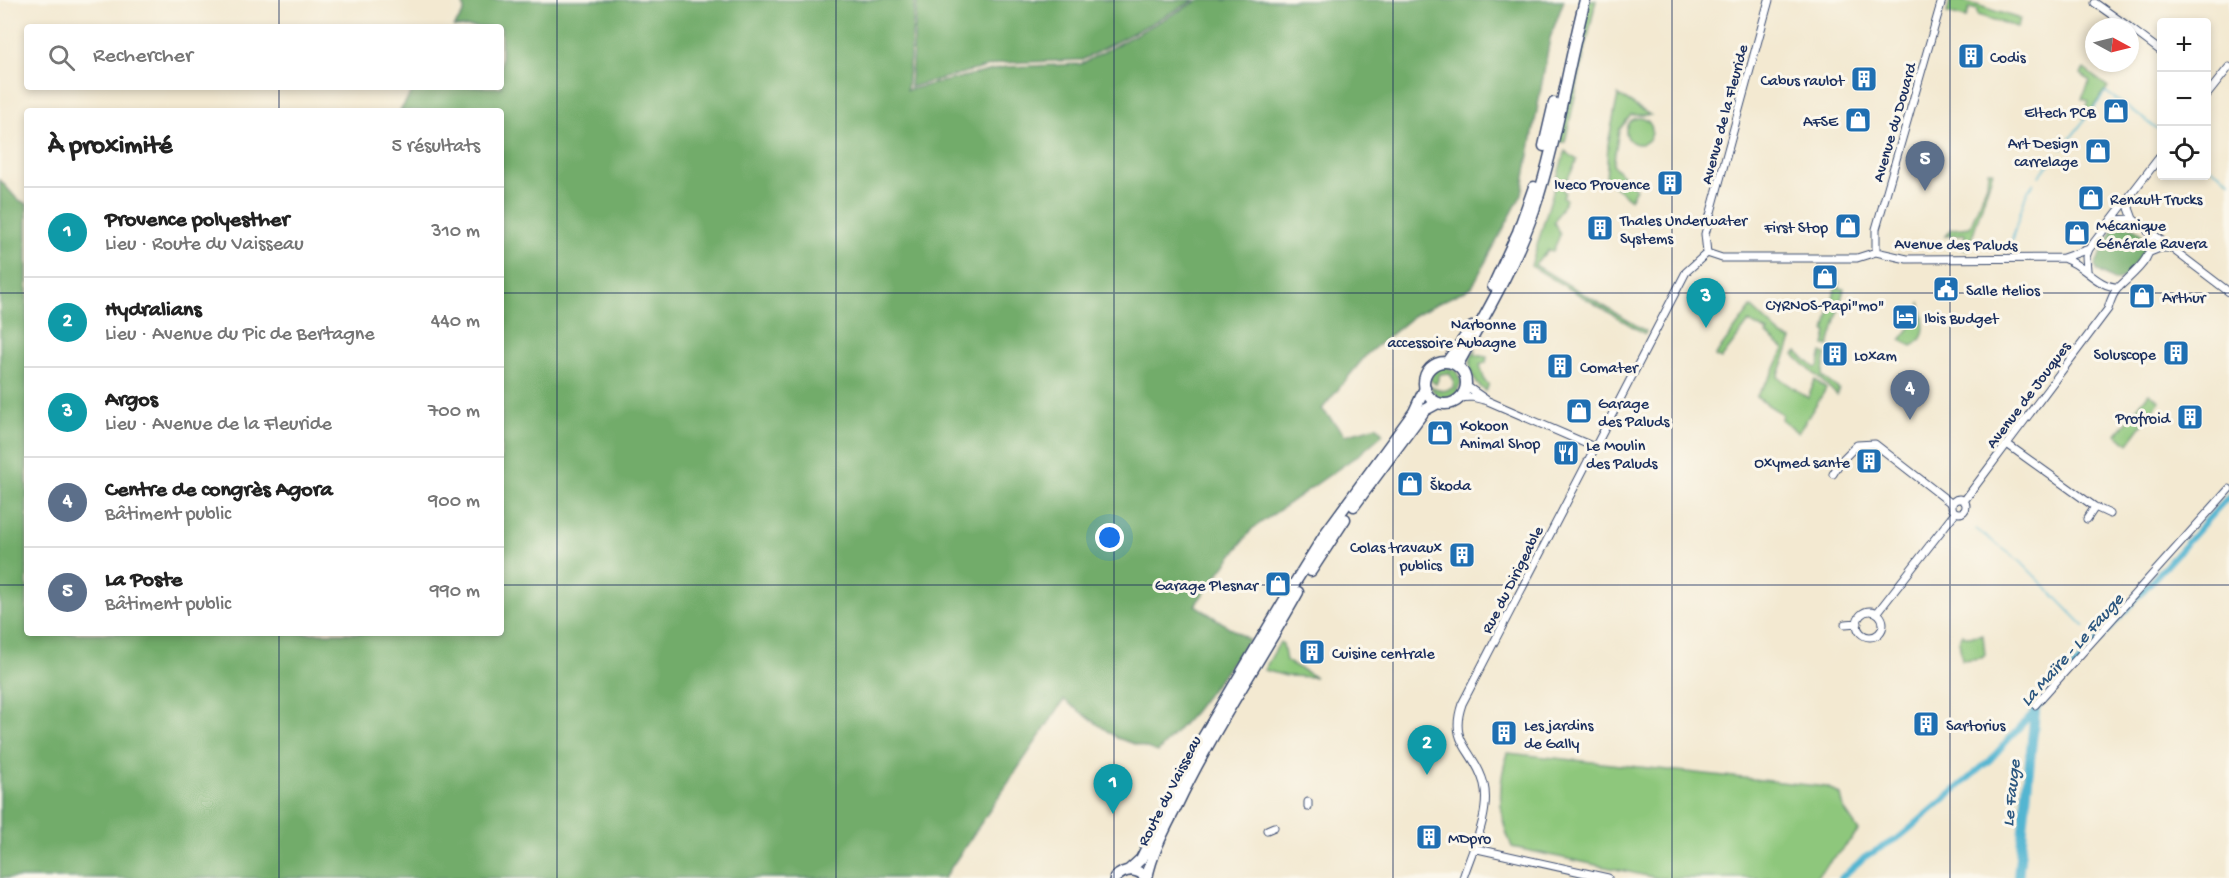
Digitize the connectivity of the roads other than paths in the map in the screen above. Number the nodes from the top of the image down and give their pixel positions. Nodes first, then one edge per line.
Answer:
1 (1578, 0) edge
2 (1585, 0) edge
3 (1768, 0) edge
4 (1942, 0) edge
5 (2095, 3) dead end
6 (2116, 18) edge
7 (2139, 35) edge
8 (2157, 48) edge
9 (2228, 71) edge
10 (2211, 87) edge
11 (2157, 161) edge
12 (2132, 194) junction
13 (2113, 219) junction
14 (2133, 219) junction
15 (2148, 231) junction
16 (2171, 248) junction
17 (2089, 249) junction
18 (1876, 252) junction
19 (2150, 252) junction
20 (1707, 253) junction
21 (2062, 258) junction
22 (2087, 270) junction
23 (2107, 286) junction
24 (2119, 286) junction
25 (2229, 292) edge
26 (2110, 302) junction
27 (1452, 364) junction
28 (1465, 385) junction
29 (1425, 388) junction
30 (1458, 398) junction
31 (1488, 400) junction
32 (1438, 402) junction
33 (2007, 444) junction
34 (1594, 447) junction
35 (1833, 474) dead end
36 (2229, 489) edge
37 (1964, 501) junction
38 (1952, 504) junction
39 (2095, 507) junction
40 (1955, 513) junction
41 (2110, 514) dead end
42 (2087, 519) dead end
43 (1877, 613) junction
44 (1858, 623) junction
45 (1845, 624) dead end
46 (2035, 705) dead end
47 (1473, 848) junction
48 (1129, 870) junction
49 (1114, 878) edge
50 (1147, 878) edge
51 (1463, 878) edge
52 (1608, 878) edge

1 - 27 main road
2 - 27 main road
3 - 20 street, Avenue de la Fleuride
4 - 18 street, Avenue du Douard
5 - 6 street
7 - 8 street
9 - 10 street
11 - 12 street
12 - 13 street
12 - 14 street
13 - 14 street
13 - 17 street
14 - 15 street
15 - 16 street
15 - 19 street
16 - 19 street
16 - 25 street
17 - 21 street, Avenue des Paluds
17 - 22 street
18 - 20 street, Avenue des Paluds
18 - 21 street, Avenue des Paluds
19 - 24 street, Avenue de Jouques
20 - 34 street
21 - 22 street, Avenue des Paluds
22 - 23 street, Avenue des Paluds
23 - 24 street
23 - 26 street
24 - 26 street, Avenue de Jouques
26 - 33 street, Avenue de Jouques
27 - 28 main road
27 - 29 main road
28 - 30 main road
28 - 31 street
29 - 32 main road
29 - 48 main road, Route du Vaisseau
30 - 31 street
30 - 32 main road
31 - 34 street
32 - 50 main road, Route du Vaisseau
33 - 37 street, Avenue de Jouques
33 - 39 street
34 - 47 street, Rue du Dirigeable
35 - 38 street
36 - 46 street
37 - 38 street
37 - 40 street, Avenue de Jouques
38 - 40 street
39 - 41 street
39 - 42 street
40 - 43 street
43 - 44 street
43 - 44 street
44 - 45 street
47 - 51 street
47 - 52 street
48 - 49 main road
48 - 50 main road

